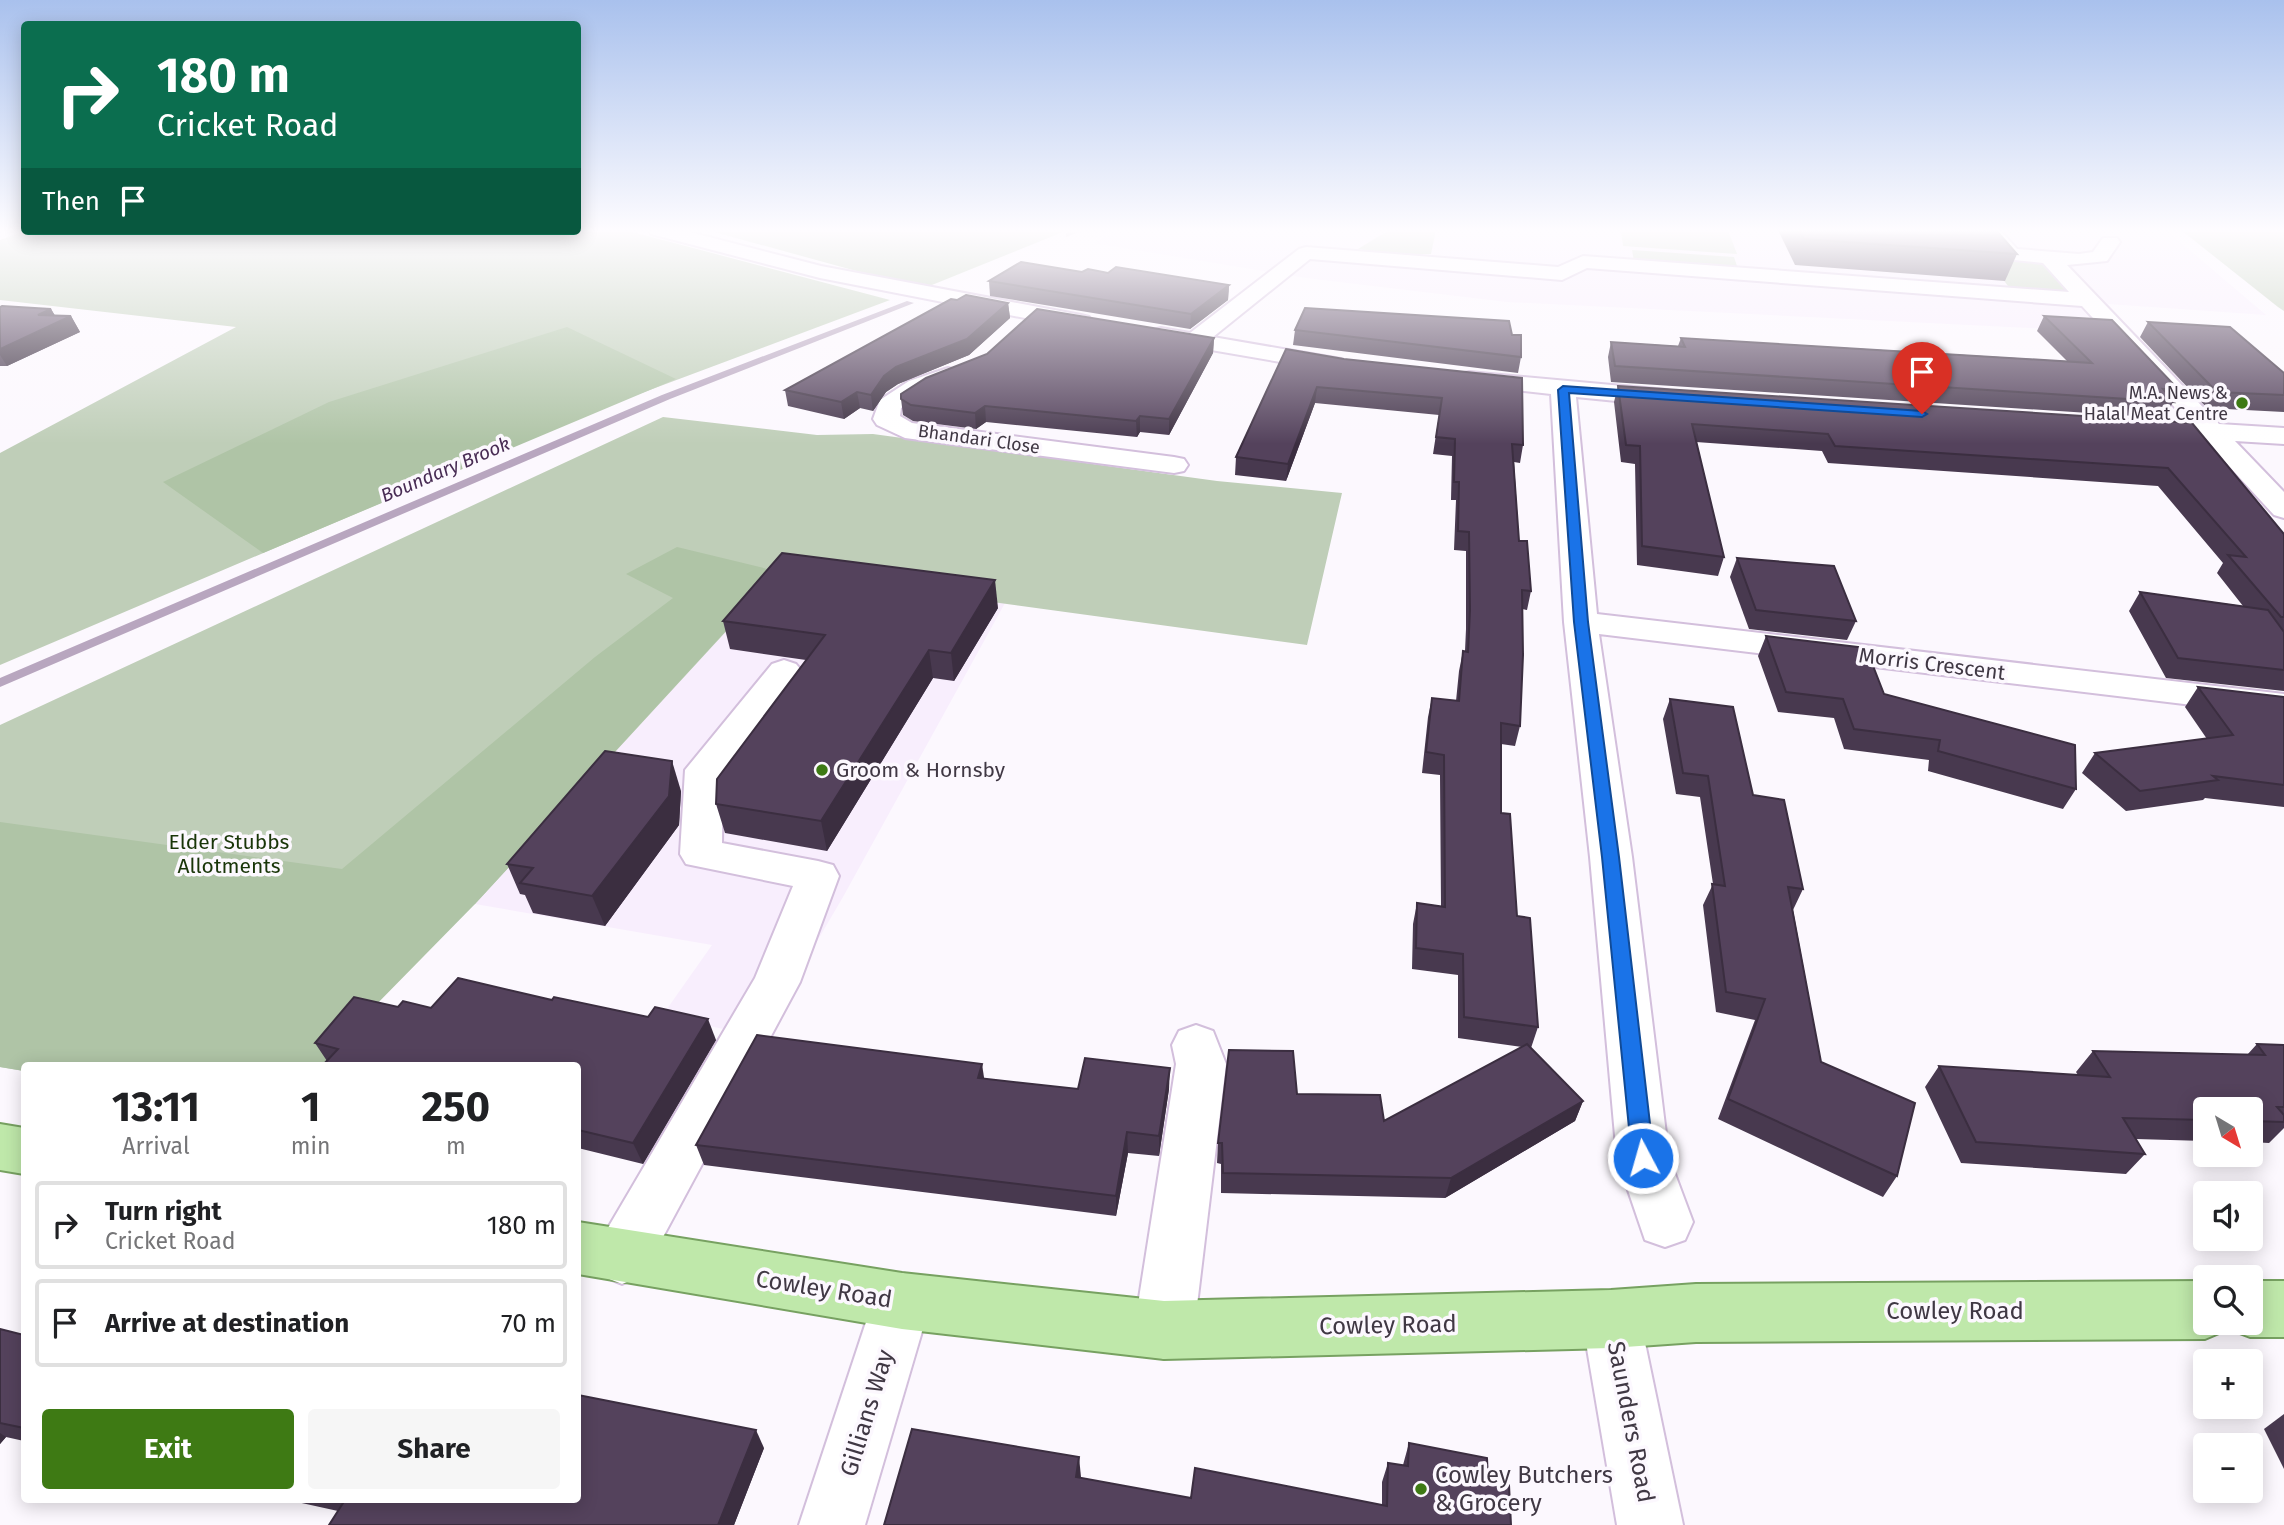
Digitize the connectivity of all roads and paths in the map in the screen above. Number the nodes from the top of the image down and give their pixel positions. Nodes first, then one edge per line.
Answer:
1 (948, 301) edge
2 (1245, 301) edge
3 (2089, 301) edge
4 (1099, 325) edge
5 (1139, 332) edge
6 (1194, 341) junction
7 (971, 366) edge
8 (1357, 367) edge
9 (1453, 377) edge
10 (1563, 390) junction
11 (1695, 399) edge
12 (2123, 427) edge
13 (2211, 432) junction
14 (2284, 436) edge
15 (1174, 465) dead end
16 (2284, 509) edge
17 (1581, 622) junction
18 (784, 671) dead end
19 (2284, 705) edge
20 (1196, 1045) dead end
21 (0, 1147) edge
22 (21, 1150) edge
23 (1665, 1222) dead end
24 (600, 1253) edge
25 (902, 1301) junction
26 (2263, 1309) edge
27 (2284, 1309) edge
28 (2193, 1310) edge
29 (1611, 1319) junction
30 (1164, 1331) junction
31 (832, 1525) edge
32 (1650, 1525) edge

1 - 4 street
2 - 6 street
3 - 13 street
5 - 6 street
6 - 8 street
7 - 15 street, Bhandari Close
9 - 10 street
10 - 11 street
10 - 17 street
12 - 13 street
13 - 14 street
13 - 16 street
17 - 19 street, Morris Crescent
17 - 23 street
18 - 24 street
20 - 30 street
21 - 22 main road
24 - 25 main road, Cowley Road
25 - 30 main road, Cowley Road
25 - 31 street, Gillians Way
26 - 27 main road
28 - 29 main road, Cowley Road
29 - 30 main road, Cowley Road
29 - 32 street, Saunders Road

